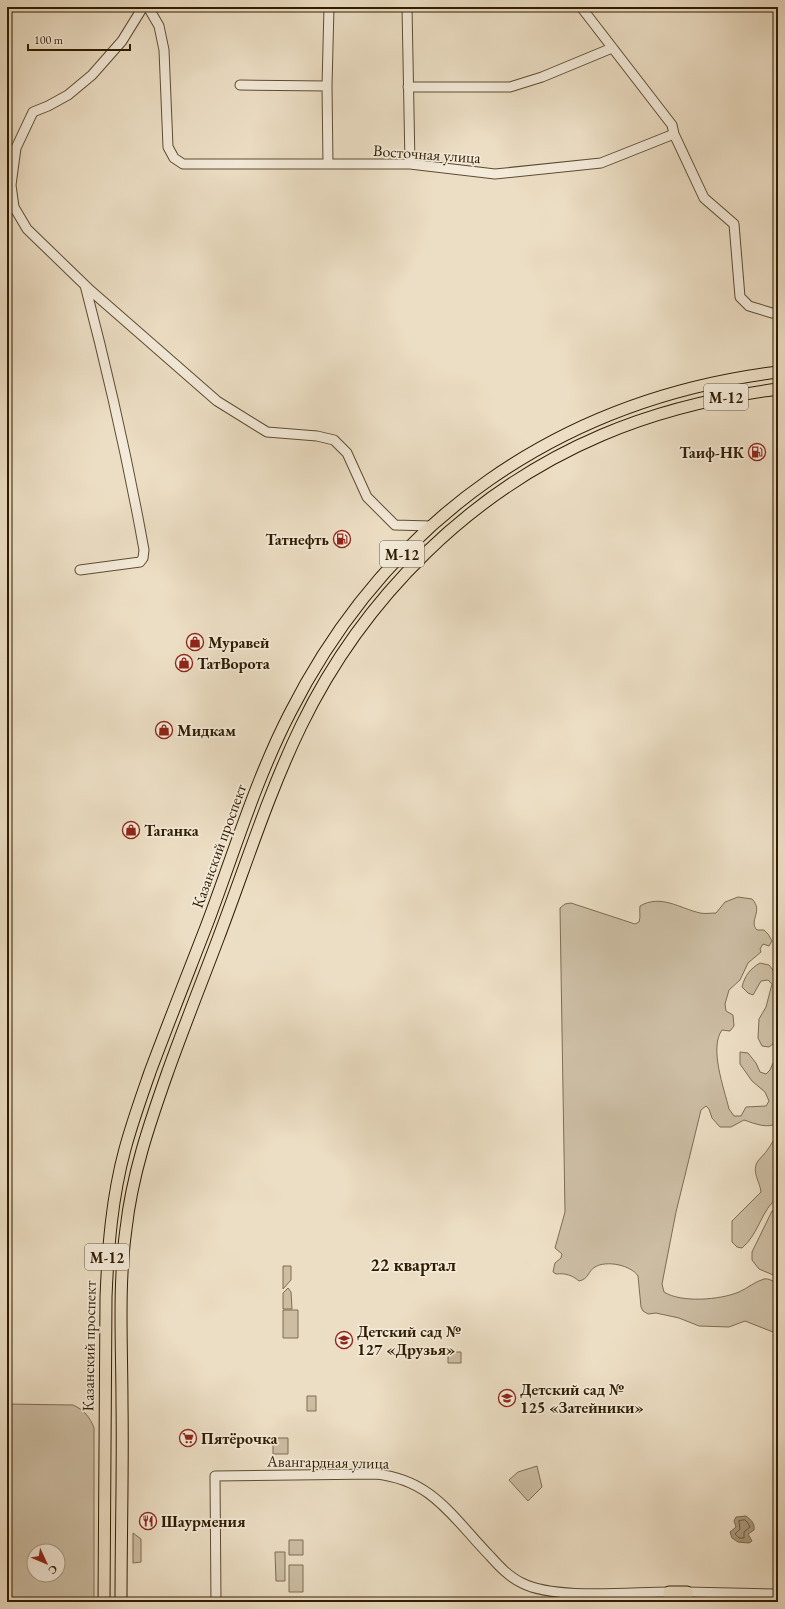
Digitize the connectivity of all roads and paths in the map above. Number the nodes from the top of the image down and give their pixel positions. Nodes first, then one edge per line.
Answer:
1 (143, 7) edge
2 (148, 7) edge
3 (328, 7) edge
4 (407, 7) edge
5 (581, 7) edge
6 (612, 48) junction
7 (240, 85) dead end
8 (327, 86) junction
9 (408, 87) junction
10 (674, 134) junction
11 (328, 164) junction
12 (410, 164) junction
13 (85, 285) junction
14 (778, 312) edge
15 (778, 372) edge
16 (778, 389) edge
17 (431, 526) junction
18 (80, 570) dead end
19 (206, 928) junction
20 (220, 934) junction
21 (778, 1594) edge
22 (669, 1597) edge
23 (687, 1597) edge
24 (104, 1602) edge
25 (121, 1602) edge
26 (216, 1602) edge

1 - 13 street
2 - 11 street, Восточная улица
3 - 8 street
4 - 9 street
5 - 6 street
6 - 9 street
6 - 10 street
7 - 8 street
8 - 11 street
9 - 12 street
10 - 12 street, Восточная улица
10 - 14 street
11 - 12 street, Восточная улица
13 - 17 street
13 - 18 street
15 - 17 main road, Казанский проспект / М-12
16 - 20 main road, Казанский проспект / М-12
17 - 19 main road, Казанский проспект / М-12
19 - 20 main road
19 - 24 main road, Казанский проспект / М-12
20 - 25 main road, Казанский проспект / М-12
21 - 23 street
22 - 23 main road
22 - 26 street, Авангардная улица

